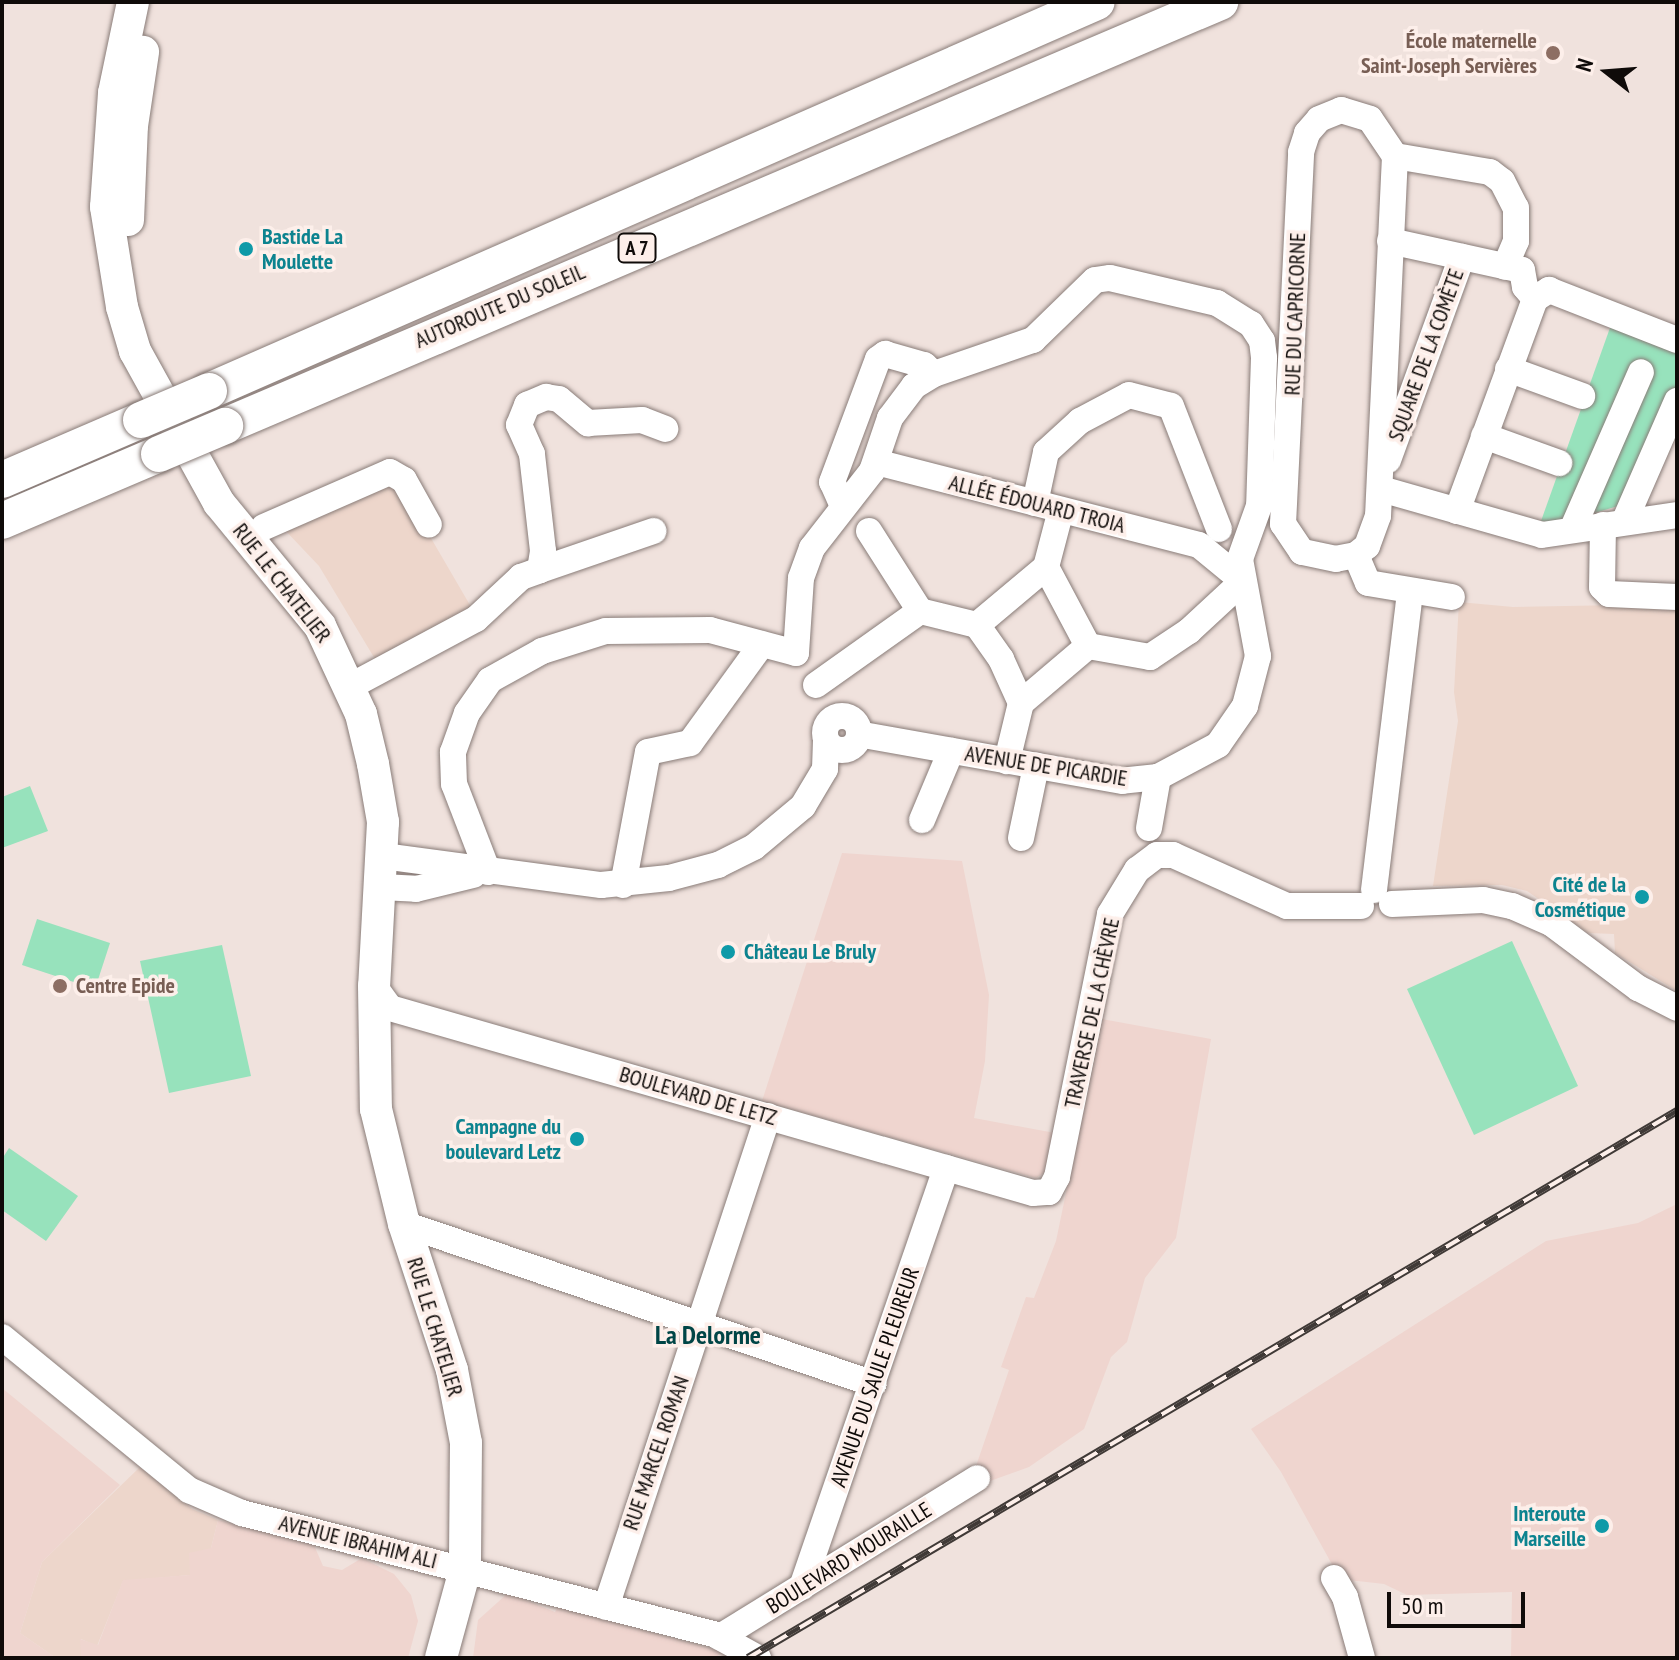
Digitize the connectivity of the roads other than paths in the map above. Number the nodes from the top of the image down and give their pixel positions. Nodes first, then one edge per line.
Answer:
1 (133, 2) edge
2 (155, 2) edge
3 (1097, 2) edge
4 (1126, 2) edge
5 (1220, 2) edge
6 (993, 49) junction
7 (1395, 156) junction
8 (1390, 241) junction
9 (1462, 257) junction
10 (1514, 268) junction
11 (1542, 294) junction
12 (1677, 340) edge
13 (1508, 369) junction
14 (1641, 372) dead end
15 (934, 374) junction
16 (1582, 396) dead end
17 (1677, 401) edge
18 (665, 429) dead end
19 (1484, 436) junction
20 (876, 462) junction
21 (1559, 463) dead end
22 (2, 480) edge
23 (1381, 483) junction
24 (1035, 503) junction
25 (842, 504) junction
26 (1061, 510) junction
27 (1457, 511) junction
28 (1677, 515) edge
29 (2, 521) edge
30 (1614, 523) junction
31 (429, 525) dead end
32 (264, 527) junction
33 (1572, 530) junction
34 (653, 531) dead end
35 (869, 531) dead end
36 (1209, 537) junction
37 (1356, 555) junction
38 (1243, 559) junction
39 (1046, 567) junction
40 (540, 570) junction
41 (1452, 597) dead end
42 (1677, 597) edge
43 (1409, 600) dead end
44 (920, 611) junction
45 (977, 625) junction
46 (762, 644) junction
47 (1088, 646) junction
48 (796, 653) junction
49 (358, 683) junction
50 (818, 689) junction
51 (1021, 703) junction
52 (841, 732) junction
53 (951, 751) junction
54 (1007, 761) junction
55 (1036, 766) junction
56 (1158, 777) junction
57 (922, 820) dead end
58 (1149, 828) dead end
59 (1021, 838) dead end
60 (391, 872) junction
61 (488, 872) junction
62 (623, 885) junction
63 (1375, 900) junction
64 (382, 997) junction
65 (1677, 1008) edge
66 (768, 1116) junction
67 (946, 1168) junction
68 (1033, 1193) joint
69 (404, 1224) junction
70 (700, 1325) junction
71 (2, 1337) edge
72 (873, 1384) junction
73 (977, 1478) dead end
74 (465, 1570) junction
75 (1334, 1578) dead end
76 (802, 1587) junction
77 (606, 1607) junction
78 (720, 1637) junction
79 (441, 1658) edge
80 (758, 1658) edge
81 (1362, 1658) edge

1 - 49 main road, RUE LE CHATELIER
2 - 32 main road, RUE LE CHATELIER
3 - 6 highway, AUTOROUTE DU SOLEIL / A 7
4 - 6 highway
5 - 29 highway, AUTOROUTE DU SOLEIL / A 7, bridge
6 - 22 highway, AUTOROUTE DU SOLEIL / A 7, bridge
7 - 8 street, SQUARE DE LA COMÈTE
7 - 10 street
7 - 37 street, RUE DU CAPRICORNE
8 - 9 street, SQUARE DE LA COMÈTE
8 - 23 street, SQUARE DE LA COMÈTE
9 - 10 street
9 - 23 street, SQUARE DE LA COMÈTE
10 - 11 street
11 - 12 street
11 - 13 street
13 - 16 street
13 - 19 street
14 - 33 street
15 - 20 street
15 - 25 street
15 - 38 street
17 - 30 street
18 - 40 street
19 - 21 street
19 - 27 street
20 - 24 street, ALLÉE ÉDOUARD TROIA
20 - 25 street
23 - 27 street
23 - 37 street, SQUARE DE LA COMÈTE
24 - 26 street, ALLÉE ÉDOUARD TROIA
24 - 36 street
25 - 48 street
26 - 36 street, ALLÉE ÉDOUARD TROIA
26 - 39 street
27 - 33 street
28 - 30 street
30 - 33 street
30 - 42 street
31 - 32 street
32 - 49 main road, RUE LE CHATELIER
34 - 40 street
35 - 44 street
36 - 38 street, ALLÉE ÉDOUARD TROIA
36 - 38 street, ALLÉE ÉDOUARD TROIA
37 - 41 street
38 - 47 street
38 - 56 street, AVENUE DE PICARDIE
39 - 45 street
39 - 47 street
40 - 49 street
43 - 63 street
44 - 45 street
44 - 50 street
45 - 51 street
46 - 48 street
46 - 61 street
46 - 62 street
47 - 51 street
48 - 50 street
49 - 60 main road, RUE LE CHATELIER
50 - 52 street
51 - 54 street
52 - 53 street, AVENUE DE PICARDIE
52 - 62 street
53 - 54 street, AVENUE DE PICARDIE
53 - 57 street
54 - 55 street, AVENUE DE PICARDIE
55 - 56 street, AVENUE DE PICARDIE
55 - 59 street
56 - 58 street
60 - 61 street
60 - 64 main road, RUE LE CHATELIER
61 - 62 street
63 - 65 street
63 - 68 street, TRAVERSE DE LA CHÈVRE
64 - 66 street, BOULEVARD DE LETZ
64 - 69 main road, RUE LE CHATELIER
66 - 67 street, BOULEVARD DE LETZ
66 - 70 street, RUE MARCEL ROMAN
67 - 68 street, BOULEVARD DE LETZ
67 - 72 street, AVENUE DU SAULE PLEUREUR
69 - 70 street
69 - 74 main road, RUE LE CHATELIER
70 - 72 street
70 - 77 street, RUE MARCEL ROMAN
71 - 74 street, AVENUE IBRAHIM ALI
72 - 76 street, AVENUE DU SAULE PLEUREUR
73 - 76 street, BOULEVARD MOURAILLE
74 - 77 street, AVENUE IBRAHIM ALI
74 - 79 main road, RUE LE CHATELIER
75 - 81 street
76 - 78 street, BOULEVARD MOURAILLE
77 - 78 street, AVENUE IBRAHIM ALI
78 - 80 street, AVENUE IBRAHIM ALI

